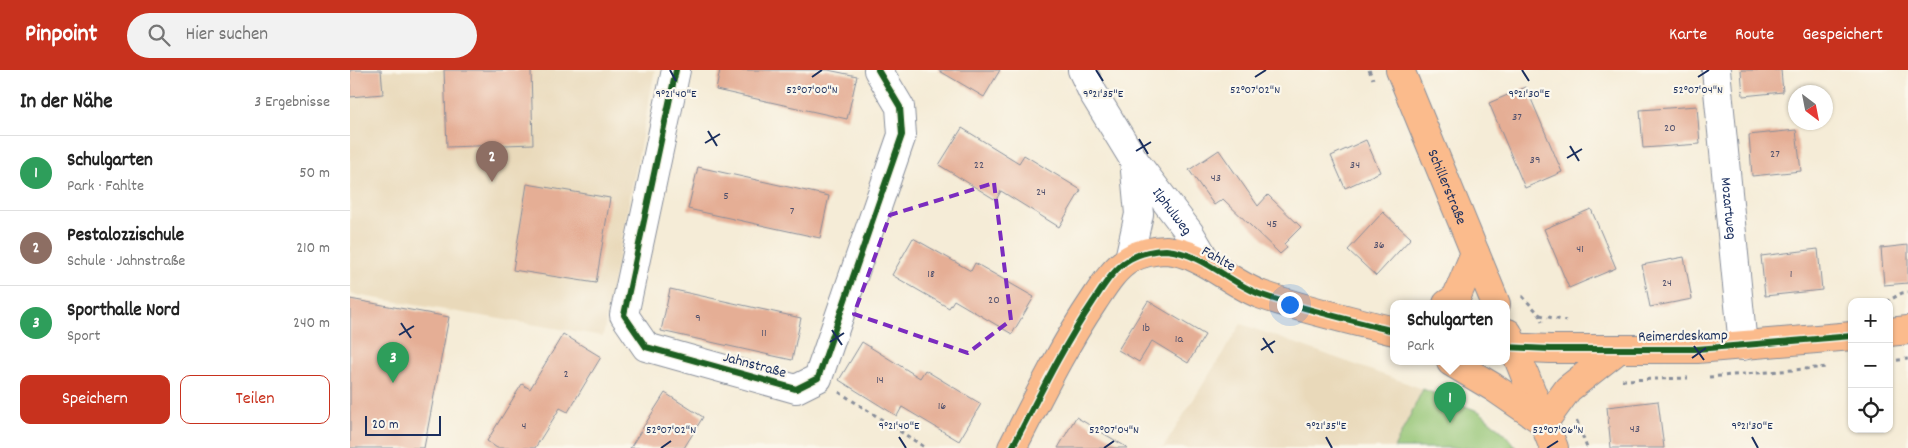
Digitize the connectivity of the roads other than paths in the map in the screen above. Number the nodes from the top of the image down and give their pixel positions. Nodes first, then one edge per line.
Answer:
1 (676, 70) edge
2 (878, 70) edge
3 (1082, 70) edge
4 (1400, 70) edge
5 (1716, 70) edge
6 (1134, 160) junction
7 (1475, 253) junction
8 (1129, 259) junction
9 (1208, 264) junction
10 (1453, 300) edge
11 (1494, 300) edge
12 (1390, 330) edge
13 (1908, 330) edge
14 (1893, 332) edge
15 (1848, 336) edge
16 (1510, 341) edge
17 (1510, 343) edge
18 (1743, 346) junction
19 (1619, 349) junction
20 (1456, 365) edge
21 (1544, 422) junction
22 (1012, 448) edge
23 (1554, 448) edge

1 - 2 street, Jahnstraße
3 - 6 street, Ilphulweg
4 - 7 main road, Schillerstraße
5 - 18 street, Mozartweg
6 - 8 street, Ilphulweg
6 - 9 street, Ilphulweg
7 - 10 main road
7 - 11 main road, Schillerstraße
8 - 9 main road, Fahlte
8 - 22 main road, Fahlte
9 - 12 main road, Fahlte
13 - 14 main road
15 - 18 main road, Reimerdeskamp
16 - 19 main road, Reimerdeskamp
17 - 21 main road
18 - 19 main road, Reimerdeskamp
19 - 21 main road
20 - 21 main road
21 - 23 main road

